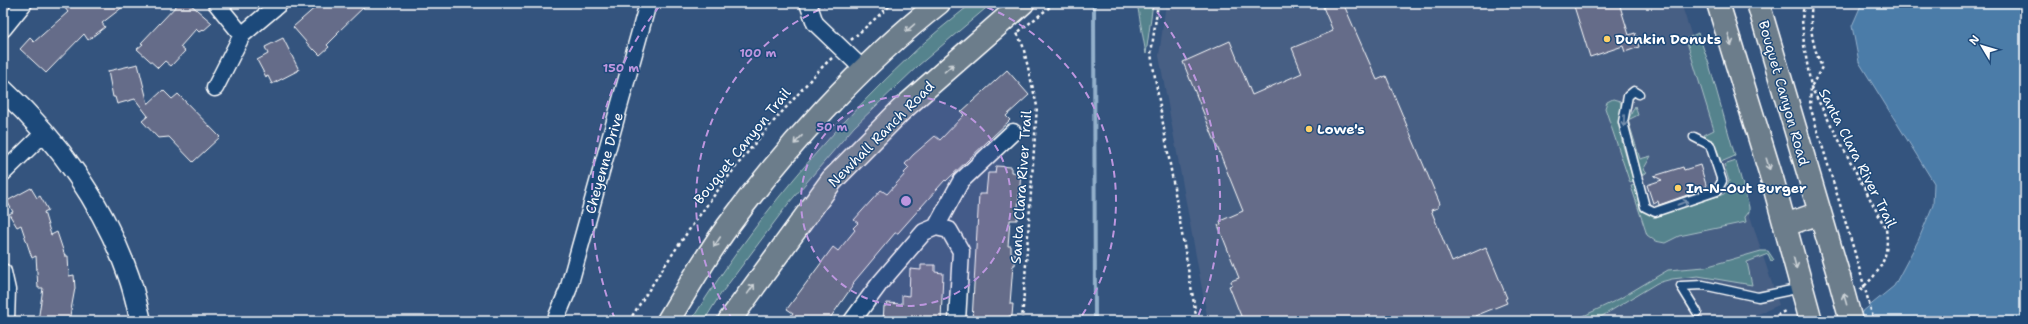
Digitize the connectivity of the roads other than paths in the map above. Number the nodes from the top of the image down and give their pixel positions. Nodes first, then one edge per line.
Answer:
1 (24, 3) edge
2 (216, 3) edge
3 (280, 3) edge
4 (648, 3) edge
5 (808, 3) edge
6 (939, 3) edge
7 (1023, 3) edge
8 (1718, 3) edge
9 (1758, 3) edge
10 (3, 29) edge
11 (242, 35) junction
12 (863, 69) junction
13 (215, 88) dead end
14 (3, 90) edge
15 (1639, 94) dead end
16 (45, 132) junction
17 (1013, 132) dead end
18 (1694, 137) dead end
19 (3, 173) edge
20 (1820, 213) junction
21 (1785, 225) junction
22 (936, 227) junction
23 (3, 272) edge
24 (1802, 306) edge
25 (1697, 312) dead end
26 (6, 321) edge
27 (141, 321) edge
28 (555, 321) edge
29 (668, 321) edge
30 (729, 321) edge
31 (852, 321) edge
32 (957, 321) edge
33 (1851, 321) edge

1 - 10 street
2 - 11 street
3 - 11 street
4 - 28 street, Cheyenne Drive
5 - 12 street
6 -> 12 main road
30 -> 7 main road, Newhall Ranch Road
8 -> 21 main road
9 - 20 main road, Bouquet Canyon Road
11 - 13 street
12 -> 29 main road
14 - 16 street
15 -> 18 lane
16 - 19 street
16 - 27 street
17 - 22 street
20 - 21 main road
33 -> 20 main road, Bouquet Canyon Road, bridge
21 -> 24 main road
22 - 31 street
22 - 32 street
23 - 26 street
24 - 25 lane

